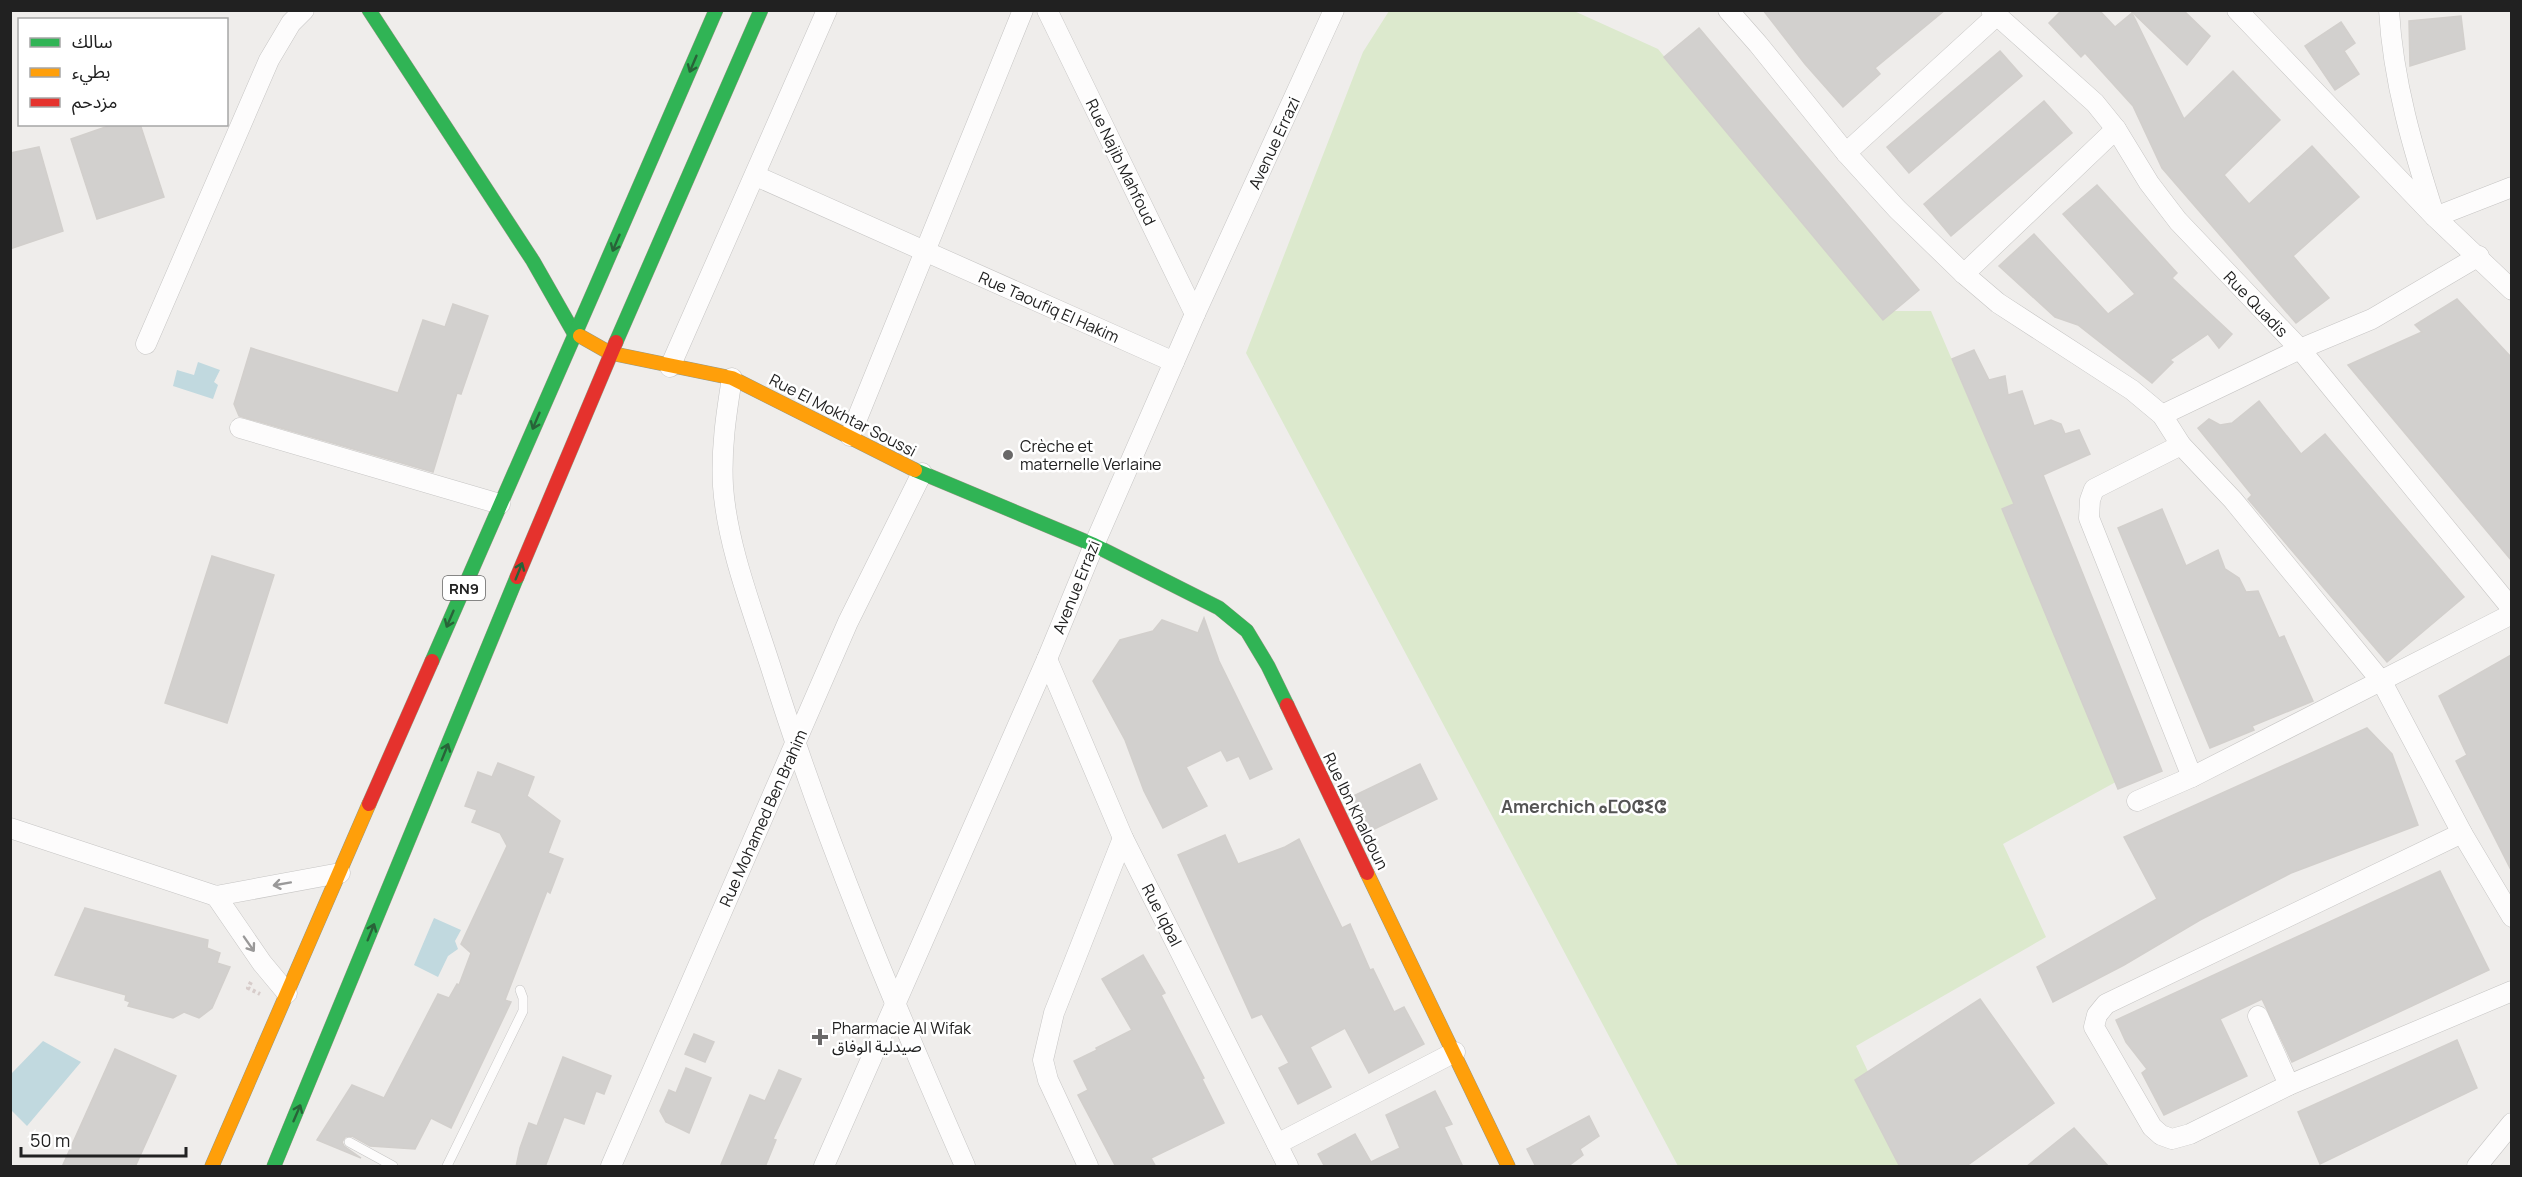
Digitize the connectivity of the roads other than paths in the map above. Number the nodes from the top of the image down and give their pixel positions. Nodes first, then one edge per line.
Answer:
1 (304, 10) edge
2 (369, 10) edge
3 (716, 10) edge
4 (760, 10) edge
5 (827, 10) edge
6 (1023, 10) edge
7 (1047, 10) edge
8 (1334, 10) edge
9 (1728, 10) edge
10 (2237, 10) edge
11 (2389, 10) edge
12 (1994, 13) edge
13 (2116, 129) junction
14 (1846, 153) junction
15 (756, 176) junction
16 (2511, 187) edge
17 (2435, 217) junction
18 (923, 252) junction
19 (2479, 256) junction
20 (1964, 274) junction
21 (2511, 290) edge
22 (1195, 314) junction
23 (574, 333) junction
24 (146, 344) dead end
25 (2300, 349) junction
26 (610, 353) junction
27 (1174, 362) junction
28 (670, 367) junction
29 (732, 378) junction
30 (2162, 415) junction
31 (240, 428) dead end
32 (850, 436) junction
33 (2181, 445) junction
34 (922, 473) junction
35 (500, 504) junction
36 (1094, 545) junction
37 (2511, 609) edge
38 (2511, 614) edge
39 (1047, 659) junction
40 (2382, 682) junction
41 (795, 744) junction
42 (2192, 777) junction
43 (2137, 801) dead end
44 (10, 828) edge
45 (2462, 833) junction
46 (1123, 838) junction
47 (340, 873) junction
48 (216, 896) junction
49 (2511, 916) edge
50 (520, 990) dead end
51 (2511, 991) edge
52 (287, 993) junction
53 (894, 1004) junction
54 (2258, 1016) dead end
55 (1455, 1052) junction
56 (2289, 1085) junction
57 (2511, 1123) edge
58 (349, 1143) dead end
59 (1277, 1144) junction
60 (447, 1166) edge
61 (212, 1167) edge
62 (274, 1167) edge
63 (393, 1167) edge
64 (611, 1167) edge
65 (824, 1167) edge
66 (965, 1167) edge
67 (1088, 1167) edge
68 (1288, 1167) edge
69 (1508, 1167) edge
70 (2477, 1167) edge

1 - 24 street
2 - 23 main road
3 -> 23 main road, RN9
4 - 26 main road, RN9
5 - 15 street
6 - 18 street
7 - 22 street, Rue Najib Mahfoud
8 - 22 street, Avenue Errazi
9 - 14 street
10 - 17 street
11 - 17 street
12 - 13 street, Rue Quadis
12 - 14 street
13 - 20 street
13 - 25 street, Rue Quadis
14 - 20 street
15 - 18 street, Rue Taoufiq El Hakim
15 - 28 street
16 - 17 street
17 - 19 street
18 - 27 street, Rue Taoufiq El Hakim
18 - 32 street
19 - 21 street
19 - 25 street
20 - 30 street
22 - 27 street, Avenue Errazi
23 - 26 main road, Rue El Mokhtar Soussi
23 -> 35 main road, RN9
25 - 30 street
25 - 37 street, Rue Quadis
26 - 28 main road, Rue El Mokhtar Soussi
62 -> 26 main road, RN9
27 - 36 street, Avenue Errazi
28 - 29 main road, Rue El Mokhtar Soussi
29 - 32 main road, Rue El Mokhtar Soussi
29 - 41 street
30 - 33 street
31 - 35 street
32 - 34 main road, Rue El Mokhtar Soussi
33 - 40 street
33 - 42 street
34 - 36 main road, Rue El Mokhtar Soussi
34 - 41 street, Rue Mohamed Ben Brahim
35 -> 47 main road, RN9
36 - 39 street, Avenue Errazi
36 - 55 main road, Rue Ibn Khaldoun
38 - 40 street
39 - 46 street, Rue Iqbal
39 - 53 street, Avenue Errazi
40 - 42 street
40 - 45 street
41 - 53 street
41 - 64 street, Rue Mohamed Ben Brahim
42 - 43 street
44 - 48 street
45 - 49 street
45 - 56 street
46 - 59 street, Rue Iqbal
46 - 67 street
47 -> 48 street
47 - 52 main road, RN9
48 -> 52 street
50 - 60 lane
51 - 56 street
52 - 61 main road, RN9
53 - 65 street, Avenue Errazi
53 - 66 street
54 - 56 street
55 - 59 street
55 - 69 main road, Rue Ibn Khaldoun
57 - 70 street
58 - 63 lane
59 - 68 street, Rue Iqbal

